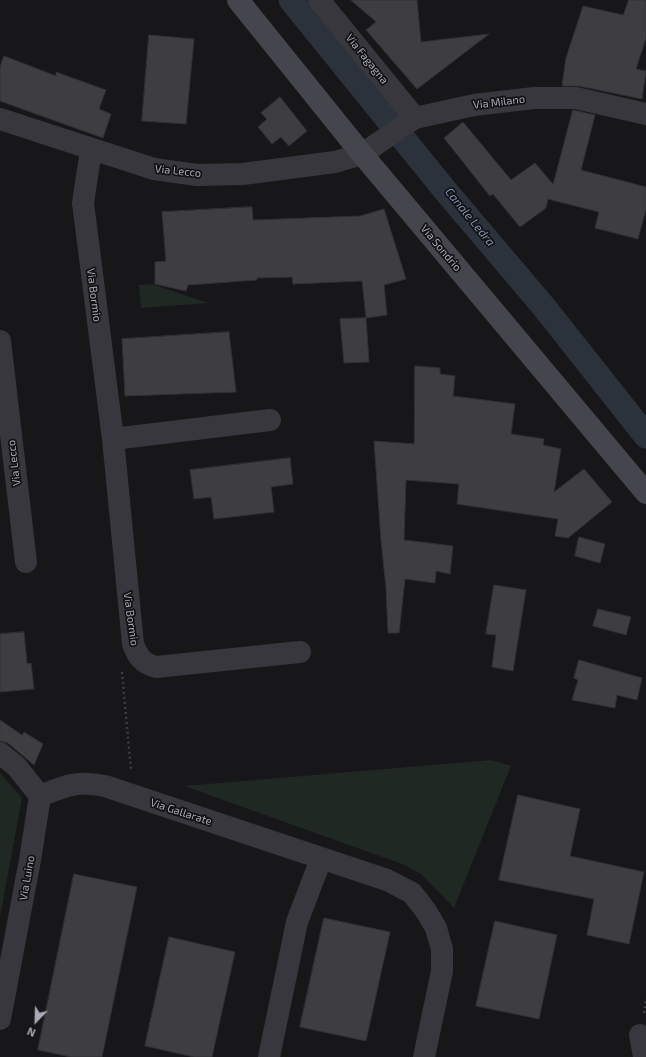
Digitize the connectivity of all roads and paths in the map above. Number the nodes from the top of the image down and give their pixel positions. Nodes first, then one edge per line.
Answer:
1 (238, 0) edge
2 (319, 0) edge
3 (646, 114) edge
4 (0, 119) edge
5 (412, 120) junction
6 (91, 150) junction
7 (368, 150) junction
8 (0, 341) edge
9 (270, 420) dead end
10 (112, 439) junction
11 (646, 493) edge
12 (26, 562) dead end
13 (300, 652) dead end
14 (138, 656) junction
15 (0, 752) edge
16 (40, 796) junction
17 (134, 796) junction
18 (321, 859) junction
19 (0, 1019) edge
20 (640, 1035) dead end
21 (269, 1057) edge
22 (424, 1057) edge
23 (644, 1057) edge

1 - 7 street, Via Sondrio
2 - 5 street, Via Fagagna
3 - 5 street, Via Milano
4 - 6 street, Via Lecco
5 - 7 street, Via Milano
6 - 7 street, Via Lecco
6 - 10 street, Via Bormio
7 - 11 street, Via Sondrio
8 - 12 street, Via Lecco
9 - 10 street
10 - 14 street, Via Bormio
13 - 14 street, Via Bormio
14 - 17 path
15 - 16 street
16 - 17 street, Via Gallarate
16 - 19 street, Via Luino
17 - 18 street, Via Gallarate
18 - 21 street
18 - 22 street, Via Gallarate
20 - 23 street

